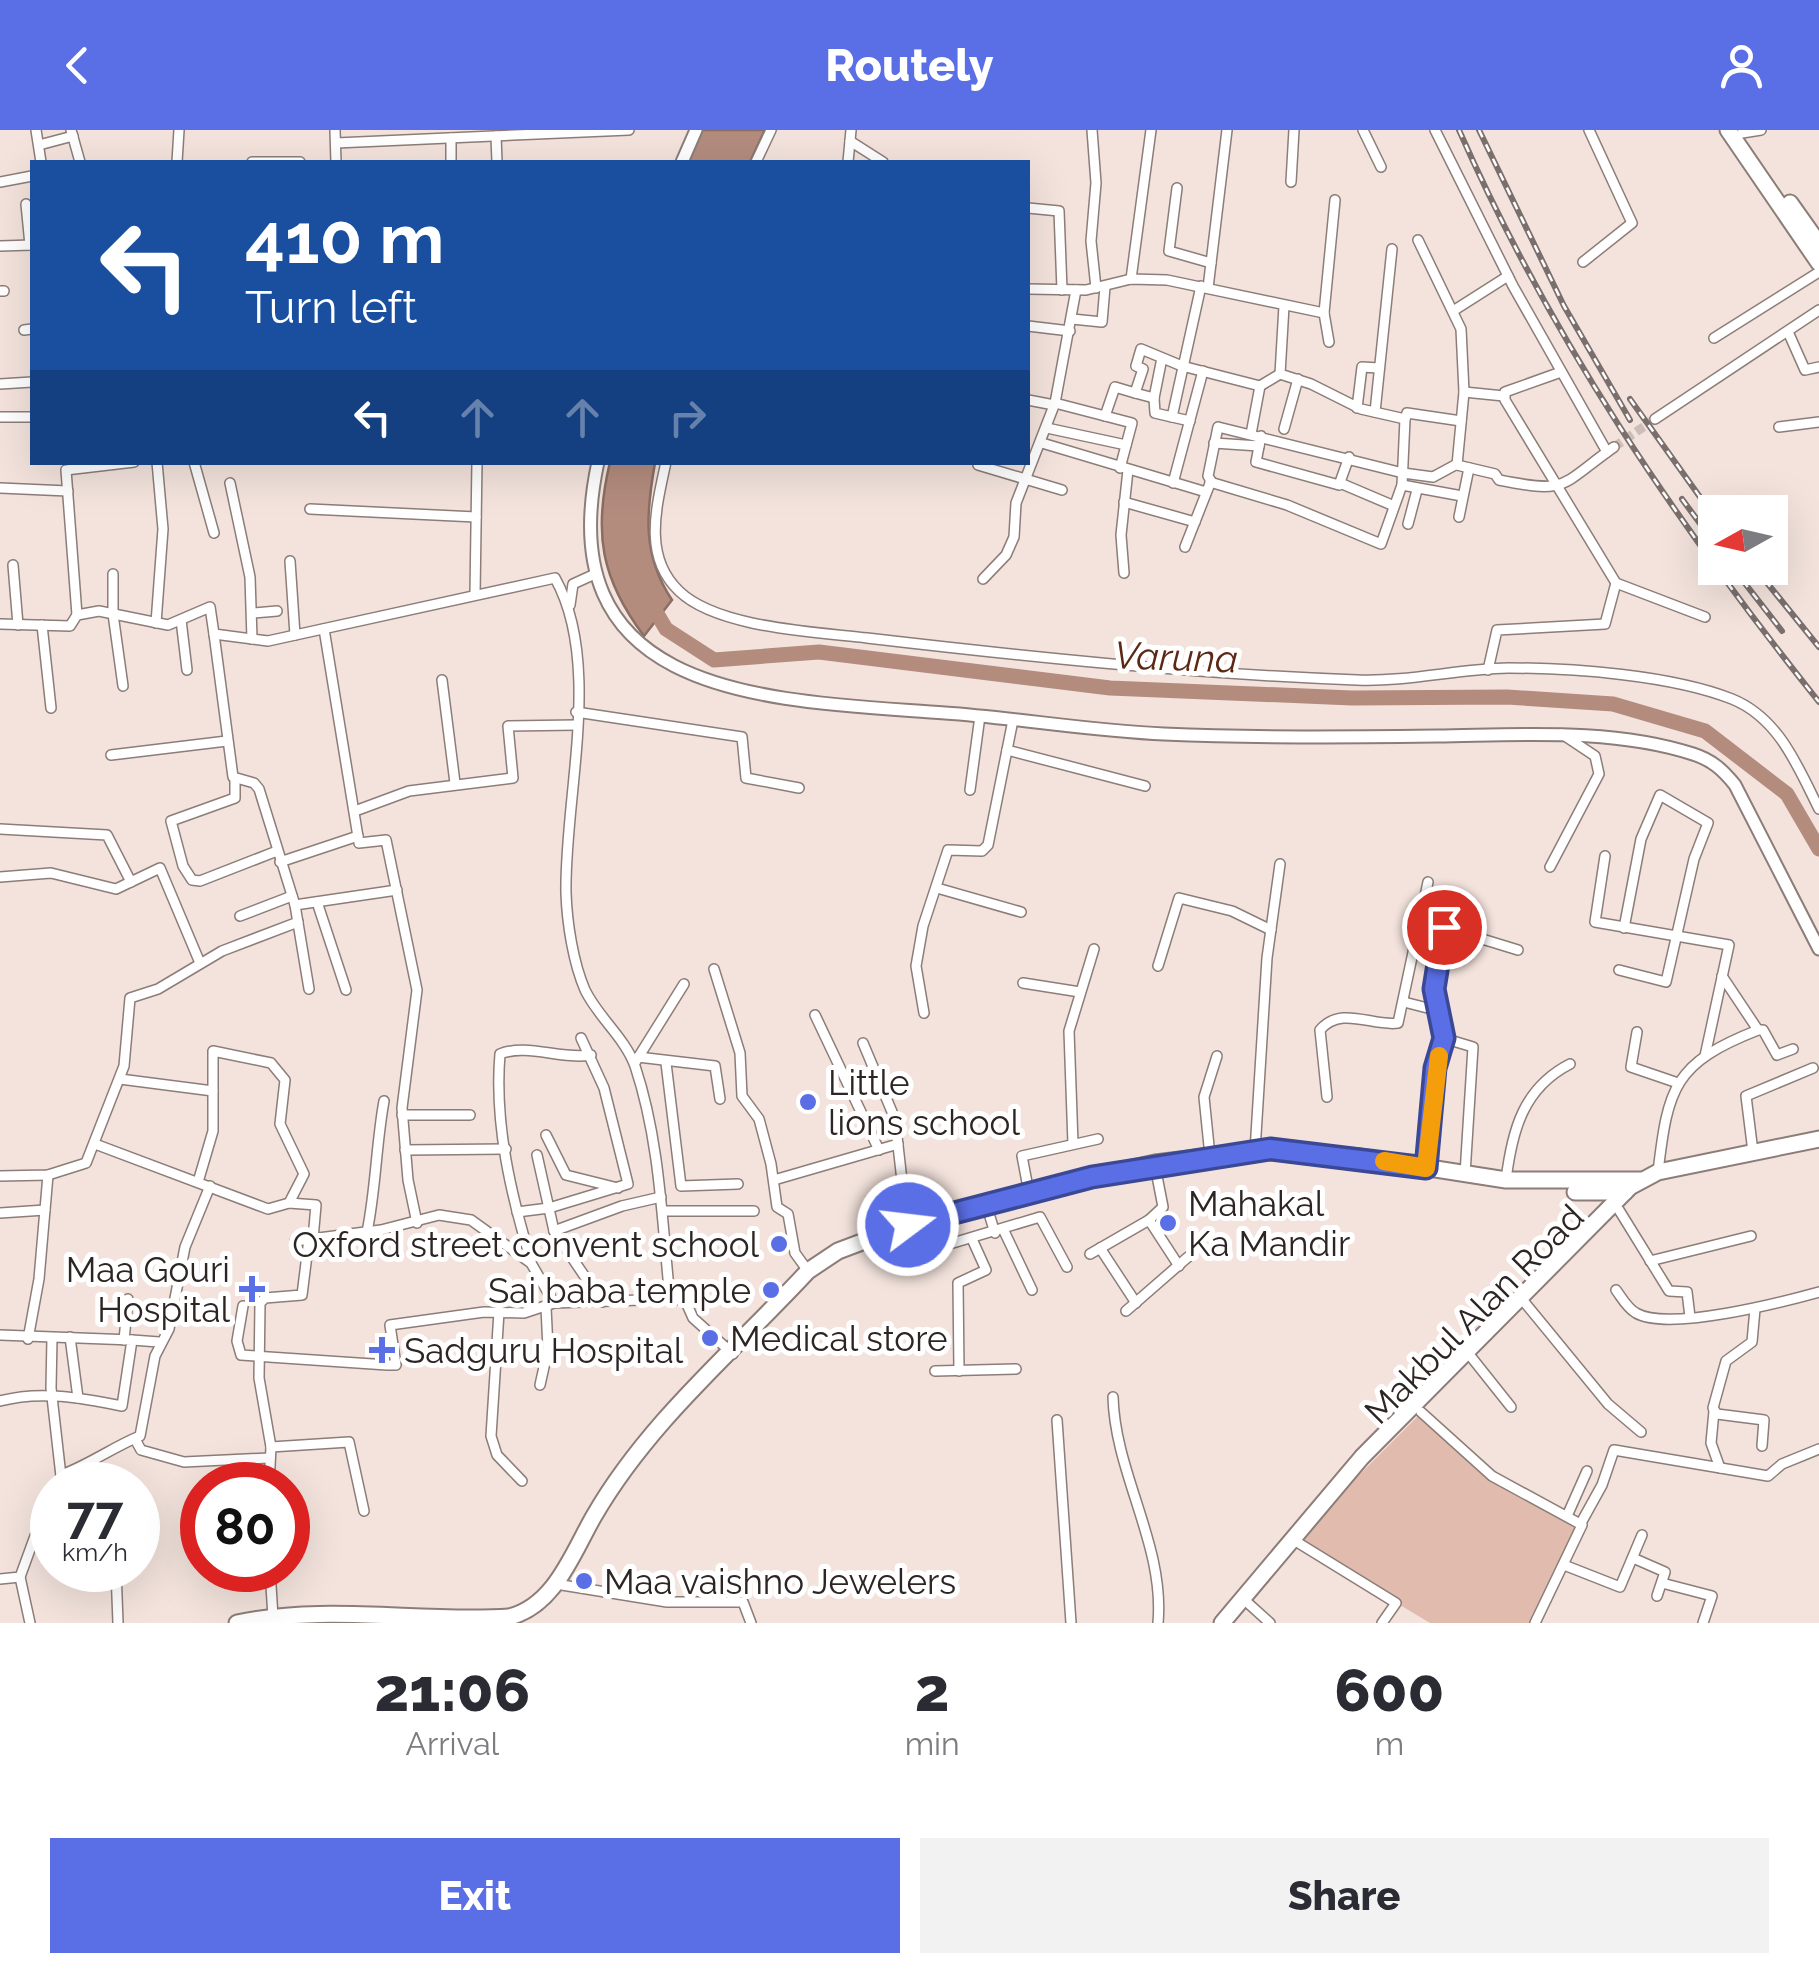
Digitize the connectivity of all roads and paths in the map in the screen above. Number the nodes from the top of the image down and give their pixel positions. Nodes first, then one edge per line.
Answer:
1 (36, 130) edge
2 (179, 130) edge
3 (334, 130) edge
4 (629, 130) edge
5 (696, 130) edge
6 (771, 130) edge
7 (1092, 130) edge
8 (1151, 130) edge
9 (1226, 130) edge
10 (1294, 130) edge
11 (1363, 130) edge
12 (1434, 130) edge
13 (1589, 130) edge
14 (1762, 130) edge
15 (1736, 131) edge
16 (548, 132) edge
17 (72, 133) edge
18 (850, 135) edge
19 (496, 136) junction
20 (451, 138) junction
21 (336, 144) junction
22 (39, 145) junction
23 (41, 160) edge
24 (79, 160) edge
25 (177, 160) edge
26 (336, 160) edge
27 (451, 160) edge
28 (497, 160) edge
29 (683, 160) edge
30 (757, 160) edge
31 (848, 160) edge
32 (881, 160) edge
33 (1381, 167) dead end
34 (30, 176) edge
35 (0, 180) edge
36 (1291, 182) dead end
37 (1177, 188) dead end
38 (1774, 189) junction
39 (1335, 200) dead end
40 (26, 204) dead end
41 (1030, 208) edge
42 (30, 237) edge
43 (1418, 240) dead end
44 (1819, 244) edge
45 (30, 245) edge
46 (0, 246) edge
47 (1392, 249) dead end
48 (1584, 262) dead end
49 (1211, 263) junction
50 (1819, 263) edge
51 (1819, 272) edge
52 (1508, 276) junction
53 (1131, 278) junction
54 (1100, 287) junction
55 (1204, 287) junction
56 (1030, 289) edge
57 (1062, 290) junction
58 (1076, 290) junction
59 (1284, 306) junction
60 (1819, 310) edge
61 (1453, 311) junction
62 (1324, 312) junction
63 (1072, 319) junction
64 (1030, 326) edge
65 (1070, 331) junction
66 (1789, 334) junction
67 (1714, 338) dead end
68 (1329, 342) dead end
69 (1162, 358) junction
70 (1182, 366) junction
71 (1819, 367) edge
72 (1379, 368) junction
73 (1203, 372) junction
74 (1561, 372) junction
75 (1280, 374) junction
76 (1298, 379) junction
77 (30, 382) edge
78 (0, 384) edge
79 (1260, 386) junction
80 (1464, 392) junction
81 (1136, 393) junction
82 (1504, 396) junction
83 (1154, 398) junction
84 (1030, 400) edge
85 (1055, 404) junction
86 (1356, 408) junction
87 (1375, 412) junction
88 (1106, 416) junction
89 (0, 417) edge
90 (30, 417) edge
91 (1172, 417) junction
92 (1405, 418) junction
93 (1656, 419) tunnel mouth
94 (1461, 420) junction
95 (1190, 421) junction
96 (1819, 422) edge
97 (1779, 427) dead end
98 (1047, 428) junction
99 (1284, 429) dead end
100 (1257, 439) junction
101 (1042, 443) junction
102 (1214, 443) junction
103 (1126, 445) junction
104 (1349, 458) junction
105 (1457, 464) junction
106 (96, 465) edge
107 (157, 465) edge
108 (195, 465) edge
109 (477, 465) edge
110 (598, 465) edge
111 (665, 465) edge
112 (978, 465) edge
113 (1469, 468) junction
114 (1124, 469) junction
115 (1403, 473) junction
116 (1028, 478) junction
117 (1173, 483) junction
118 (1340, 483) junction
119 (230, 484) dead end
120 (1402, 485) junction
121 (1208, 487) junction
122 (1557, 487) junction
123 (0, 488) edge
124 (1062, 490) dead end
125 (1417, 490) junction
126 (68, 491) junction
127 (1462, 496) junction
128 (1124, 502) junction
129 (1394, 506) junction
130 (310, 509) dead end
131 (1459, 516) dead end
132 (476, 517) junction
133 (1194, 522) junction
134 (1408, 524) dead end
135 (214, 534) dead end
136 (1185, 547) dead end
137 (290, 561) dead end
138 (13, 565) dead end
139 (1124, 573) dead end
140 (112, 574) dead end
141 (595, 574) junction
142 (983, 579) dead end
143 (1616, 582) junction
144 (475, 594) junction
145 (570, 604) junction
146 (276, 612) dead end
147 (253, 613) junction
148 (113, 614) junction
149 (76, 615) junction
150 (1705, 617) dead end
151 (181, 620) junction
152 (156, 623) junction
153 (0, 624) edge
154 (18, 625) junction
155 (42, 626) junction
156 (324, 629) junction
157 (214, 634) junction
158 (296, 635) junction
159 (252, 639) junction
160 (187, 670) dead end
161 (1488, 670) junction
162 (442, 680) dead end
163 (123, 686) dead end
164 (51, 708) dead end
165 (576, 712) junction
166 (980, 716) junction
167 (1013, 720) junction
168 (576, 725) junction
169 (1562, 734) junction
170 (227, 741) junction
171 (1007, 750) junction
172 (110, 754) dead end
173 (235, 781) junction
174 (454, 782) junction
175 (1145, 786) dead end
176 (799, 788) dead end
177 (970, 790) dead end
178 (1819, 809) edge
179 (354, 811) junction
180 (0, 830) edge
181 (358, 836) junction
182 (279, 856) junction
183 (1605, 856) dead end
184 (1280, 864) dead end
185 (1550, 867) dead end
186 (0, 877) edge
187 (131, 882) junction
188 (1428, 882) dead end
189 (937, 888) junction
190 (396, 890) junction
191 (1453, 892) dead end
192 (293, 900) junction
193 (317, 902) junction
194 (1021, 912) dead end
195 (240, 916) dead end
196 (298, 922) junction
197 (1444, 927) junction
198 (1624, 928) junction
199 (1271, 930) junction
200 (1675, 937) junction
201 (1819, 949) edge
202 (1094, 950) dead end
203 (1518, 950) dead end
204 (1415, 953) junction
205 (1436, 961) junction
206 (200, 962) junction
207 (1158, 966) dead end
208 (714, 969) dead end
209 (1619, 970) dead end
210 (1722, 976) junction
211 (1023, 983) dead end
212 (684, 984) dead end
213 (309, 989) dead end
214 (346, 990) dead end
215 (1080, 992) junction
216 (1404, 1002) junction
217 (1439, 1011) junction
218 (924, 1014) dead end
219 (815, 1015) dead end
220 (1758, 1030) junction
221 (1637, 1032) dead end
222 (581, 1038) dead end
223 (1444, 1038) junction
224 (863, 1043) dead end
225 (1794, 1049) dead end
226 (591, 1055) junction
227 (1217, 1056) dead end
228 (1705, 1056) junction
229 (636, 1060) junction
230 (666, 1063) junction
231 (1570, 1064) dead end
232 (1813, 1068) dead end
233 (120, 1079) junction
234 (1674, 1082) junction
235 (213, 1091) junction
236 (1327, 1098) dead end
237 (720, 1100) dead end
238 (384, 1101) dead end
239 (402, 1115) junction
240 (470, 1116) dead end
241 (546, 1135) dead end
242 (1098, 1139) dead end
243 (1819, 1139) edge
244 (95, 1144) junction
245 (898, 1144) junction
246 (1073, 1144) junction
247 (1819, 1147) edge
248 (506, 1148) junction
249 (405, 1150) junction
250 (879, 1150) junction
251 (1254, 1151) junction
252 (1753, 1152) junction
253 (537, 1154) dead end
254 (1210, 1156) junction
255 (1426, 1168) junction
256 (1156, 1171) junction
257 (1658, 1172) junction
258 (48, 1174) junction
259 (1464, 1174) junction
260 (0, 1176) edge
261 (774, 1180) junction
262 (1506, 1180) junction
263 (1640, 1180) junction
264 (198, 1182) junction
265 (738, 1184) dead end
266 (210, 1186) junction
267 (618, 1188) junction
268 (1035, 1192) junction
269 (1625, 1192) junction
270 (661, 1197) junction
271 (289, 1202) junction
272 (986, 1204) junction
273 (549, 1208) junction
274 (45, 1210) junction
275 (1620, 1210) junction
276 (663, 1211) junction
277 (754, 1211) dead end
278 (516, 1212) junction
279 (0, 1214) edge
280 (1149, 1220) junction
281 (417, 1222) junction
282 (908, 1225) junction
283 (554, 1231) junction
284 (367, 1232) junction
285 (1000, 1232) junction
286 (1751, 1236) dead end
287 (311, 1239) junction
288 (972, 1239) junction
289 (294, 1242) dead end
290 (936, 1248) dead end
291 (838, 1251) junction
292 (1188, 1257) dead end
293 (1650, 1261) junction
294 (531, 1263) junction
295 (1179, 1266) junction
296 (1067, 1267) dead end
297 (808, 1271) junction
298 (1032, 1290) dead end
299 (1616, 1290) dead end
300 (1819, 1292) edge
301 (128, 1298) dead end
302 (670, 1299) junction
303 (602, 1302) junction
304 (1136, 1302) junction
305 (1524, 1302) junction
306 (550, 1305) junction
307 (244, 1306) dead end
308 (1756, 1309) junction
309 (1126, 1311) dead end
310 (498, 1312) junction
311 (1690, 1317) junction
312 (0, 1336) edge
313 (52, 1338) junction
314 (70, 1338) junction
315 (28, 1339) junction
316 (128, 1340) junction
317 (160, 1342) junction
318 (733, 1354) junction
319 (1470, 1356) junction
320 (259, 1360) junction
321 (1016, 1369) dead end
322 (959, 1371) junction
323 (934, 1372) dead end
324 (540, 1385) dead end
325 (53, 1397) junction
326 (1112, 1397) dead end
327 (78, 1398) junction
328 (0, 1401) edge
329 (1511, 1407) dead end
330 (1714, 1411) junction
331 (1421, 1412) junction
332 (1057, 1420) dead end
333 (1641, 1432) dead end
334 (1392, 1434) junction
335 (135, 1439) junction
336 (1762, 1446) dead end
337 (270, 1447) junction
338 (1819, 1448) edge
339 (268, 1458) junction
340 (60, 1462) edge
341 (92, 1462) edge
342 (268, 1462) edge
343 (1720, 1468) junction
344 (1588, 1471) dead end
345 (522, 1480) dead end
346 (364, 1511) dead end
347 (1568, 1516) junction
348 (1581, 1523) junction
349 (1642, 1535) dead end
350 (1294, 1541) junction
351 (30, 1548) edge
352 (1633, 1558) junction
353 (1564, 1565) junction
354 (20, 1577) junction
355 (0, 1578) edge
356 (1662, 1583) junction
357 (562, 1585) junction
358 (117, 1592) edge
359 (273, 1592) edge
360 (1657, 1596) dead end
361 (1249, 1604) junction
362 (525, 1619) edge
363 (278, 1621) edge
364 (30, 1623) edge
365 (118, 1623) edge
366 (237, 1623) edge
367 (318, 1623) edge
368 (751, 1623) edge
369 (1071, 1623) edge
370 (1158, 1623) edge
371 (1222, 1623) edge
372 (1233, 1623) edge
373 (1270, 1623) edge
374 (1382, 1623) edge
375 (1534, 1623) edge
376 (1704, 1623) edge

1 - 22 street
2 - 25 street
3 - 21 street
4 - 16 street
5 - 29 street
6 - 30 street
7 - 54 street
8 - 53 street
9 - 49 street
10 - 36 street
11 - 33 street
12 - 52 street
13 - 48 street
14 - 15 street
15 - 38 highway
16 - 19 street
17 - 22 street
17 - 24 street
18 - 31 street
18 - 32 street
19 - 20 street
19 - 28 street
20 - 21 street
20 - 27 street
21 - 26 street
22 - 23 street
34 - 35 street
37 - 49 street
38 - 44 highway
38 - 50 highway
39 - 62 street
40 - 42 street
41 - 57 street
43 - 61 street
45 - 46 street
47 - 72 street
49 - 55 street
51 - 67 street
52 - 61 street
52 - 74 street
53 - 54 street
53 - 55 street
54 - 58 street
54 - 63 street
55 - 59 street
55 - 70 street
56 - 57 street
57 - 58 street
58 - 63 street
59 - 62 street
59 - 75 street
60 - 66 street
61 - 80 street
62 - 68 street
63 - 65 street
64 - 65 street
65 - 85 street
66 - 71 street
66 - 93 street
69 - 70 street
69 - 81 street
69 - 83 street
70 - 73 street
70 - 91 street
72 - 86 street
72 - 87 street
73 - 79 street
73 - 95 street
74 - 82 street
74 - 122 street
75 - 76 street
75 - 79 street
76 - 86 street
76 - 99 street
77 - 78 street
79 - 100 street
80 - 82 street
80 - 94 street
81 - 83 street
81 - 88 street
82 - 122 street
83 - 91 street
84 - 85 street
85 - 88 street
85 - 98 street
86 - 87 street
87 - 92 street
88 - 103 street
89 - 90 street
91 - 95 street
92 - 94 street
92 - 115 street
94 - 105 street
95 - 117 street
96 - 97 street
98 - 101 street
98 - 103 street
100 - 102 street
100 - 102 street
100 - 104 street
100 - 118 street
101 - 114 street
101 - 116 street
102 - 121 street
103 - 114 street
104 - 115 street
104 - 118 street
105 - 113 street
105 - 115 street
106 - 126 street
107 - 152 street
108 - 135 street
109 - 132 street
110 - 141 street
111 - 161 street
112 - 116 street
113 - 122 street
113 - 127 street
114 - 117 street
114 - 128 street
115 - 120 street
116 - 124 street
116 - 142 street
117 - 121 street
118 - 129 street
119 - 147 street
120 - 125 street
120 - 129 street
121 - 129 street
121 - 133 street
122 - 143 street
123 - 126 street
125 - 127 street
125 - 134 street
126 - 149 street
127 - 131 street
128 - 133 street
128 - 139 street
130 - 132 street
132 - 144 street
133 - 136 street
137 - 158 street
138 - 154 street
140 - 148 street
141 - 145 street
141 - 166 street
143 - 150 street
143 - 161 street
144 - 145 street
144 - 156 street
145 - 165 street
146 - 147 street
147 - 159 street
148 - 149 street
148 - 152 street
148 - 163 street
149 - 155 street
151 - 152 street
151 - 157 street
151 - 160 street
153 - 154 street
154 - 155 street
155 - 164 street
156 - 158 street
156 - 179 street
157 - 159 street
157 - 170 street
158 - 159 street
161 - 178 street
162 - 174 street
165 - 168 street
165 - 176 street
166 - 167 street
166 - 177 street
167 - 169 street
167 - 171 street
168 - 174 street
168 - 229 street
169 - 185 street
169 - 201 street
170 - 172 street
170 - 173 street
171 - 175 street
171 - 189 street
173 - 182 street
173 - 182 street
174 - 179 street
179 - 181 street
180 - 187 street
181 - 182 street
181 - 190 street
182 - 192 street
183 - 198 street
184 - 199 street
186 - 187 street
187 - 206 street
188 - 204 street
189 - 194 street
189 - 218 street
190 - 193 street
190 - 239 street
191 - 197 street
192 - 193 street
192 - 195 street
192 - 196 street
193 - 214 street
196 - 206 street
196 - 213 street
197 - 203 street
197 - 205 street
198 - 200 street
198 - 200 street
199 - 207 street
199 - 251 street
200 - 209 street
200 - 210 street
202 - 215 street
204 - 205 street
204 - 216 street
205 - 217 street
206 - 233 street
208 - 261 street
210 - 220 street
210 - 228 street
211 - 215 street
212 - 229 street
215 - 246 street
216 - 217 street
216 - 236 street
217 - 223 street
219 - 250 street
220 - 225 street
220 - 228 street
221 - 234 street
222 - 226 street
223 - 255 street
223 - 259 street
224 - 245 street
226 - 248 street
226 - 267 street
227 - 254 street
228 - 234 street
229 - 230 street
229 - 270 street
230 - 237 street
230 - 265 street
231 - 262 street
232 - 252 street
233 - 235 street
233 - 244 street
234 - 257 street
235 - 264 street
235 - 271 street
238 - 284 street
239 - 240 street
239 - 249 street
241 - 267 street
242 - 246 street
243 - 252 highway, Makbul Alan Road
244 - 258 street
244 - 264 street
245 - 250 street
245 - 282 street
246 - 268 street
247 - 275 highway, Makbul Alan Road
248 - 249 street
248 - 278 street
249 - 281 street
250 - 261 street
251 - 254 highway
251 - 255 highway
252 - 257 highway, Makbul Alan Road
253 - 273 street
254 - 268 highway
255 - 259 highway
256 - 268 highway
256 - 269 highway
256 - 280 street
257 - 263 highway, Makbul Alan Road
258 - 260 street
258 - 274 street
259 - 262 highway
261 - 297 street
262 - 263 highway
263 - 269 highway, Makbul Alan Road
264 - 266 street
266 - 271 street
266 - 317 street
267 - 273 street
268 - 272 highway
269 - 305 highway, Makbul Alan Road
270 - 276 street
270 - 283 street
271 - 287 street
272 - 282 highway
272 - 285 street
273 - 278 street
273 - 283 street
274 - 279 street
274 - 315 street
275 - 293 street
275 - 305 highway, Makbul Alan Road
276 - 277 street
276 - 302 street
278 - 294 street
280 - 295 street
280 - 304 street
281 - 284 street
281 - 294 street
282 - 291 highway
283 - 303 street
284 - 287 street
285 - 288 street
285 - 296 street
285 - 298 street
286 - 293 street
287 - 289 street
287 - 320 street
288 - 290 street
288 - 322 street
291 - 297 highway
291 - 318 highway
292 - 295 street
293 - 311 street
294 - 306 street
295 - 304 street
297 - 318 highway
299 - 311 street
300 - 308 street
301 - 316 street
302 - 303 street
302 - 318 street
303 - 306 street
304 - 309 street
305 - 319 highway, Makbul Alan Road
305 - 333 street
306 - 310 street
306 - 324 street
307 - 320 street
308 - 311 street
308 - 330 street
310 - 320 street
310 - 345 street
312 - 315 street
313 - 314 street
313 - 315 street
313 - 325 street
314 - 316 street
314 - 327 street
316 - 317 street
316 - 327 street
317 - 335 street
318 - 357 highway
318 - 362 highway
319 - 329 street
319 - 331 highway, Makbul Alan Road
319 - 334 highway, Makbul Alan Road
320 - 337 street
321 - 322 street
322 - 323 street
325 - 327 street
325 - 328 street
325 - 340 street
326 - 370 street
330 - 336 street
330 - 343 street
331 - 334 highway, Makbul Alan Road
331 - 347 street
332 - 369 street
334 - 350 highway, Makbul Alan Road
335 - 339 street
335 - 341 street
337 - 339 street
337 - 346 street
338 - 343 street
339 - 342 street
343 - 348 street
344 - 347 street
347 - 348 street
348 - 353 street
349 - 352 street
350 - 361 highway, Makbul Alan Road
350 - 371 highway, Makbul Alan Road
350 - 374 street
351 - 354 street
352 - 353 street
352 - 356 street
353 - 375 street
354 - 355 street
354 - 364 street
356 - 360 street
356 - 376 street
357 - 362 highway
357 - 368 street
358 - 365 street
359 - 363 street
361 - 372 highway, Makbul Alan Road
361 - 373 street
362 - 363 highway
363 - 366 highway
363 - 367 highway

